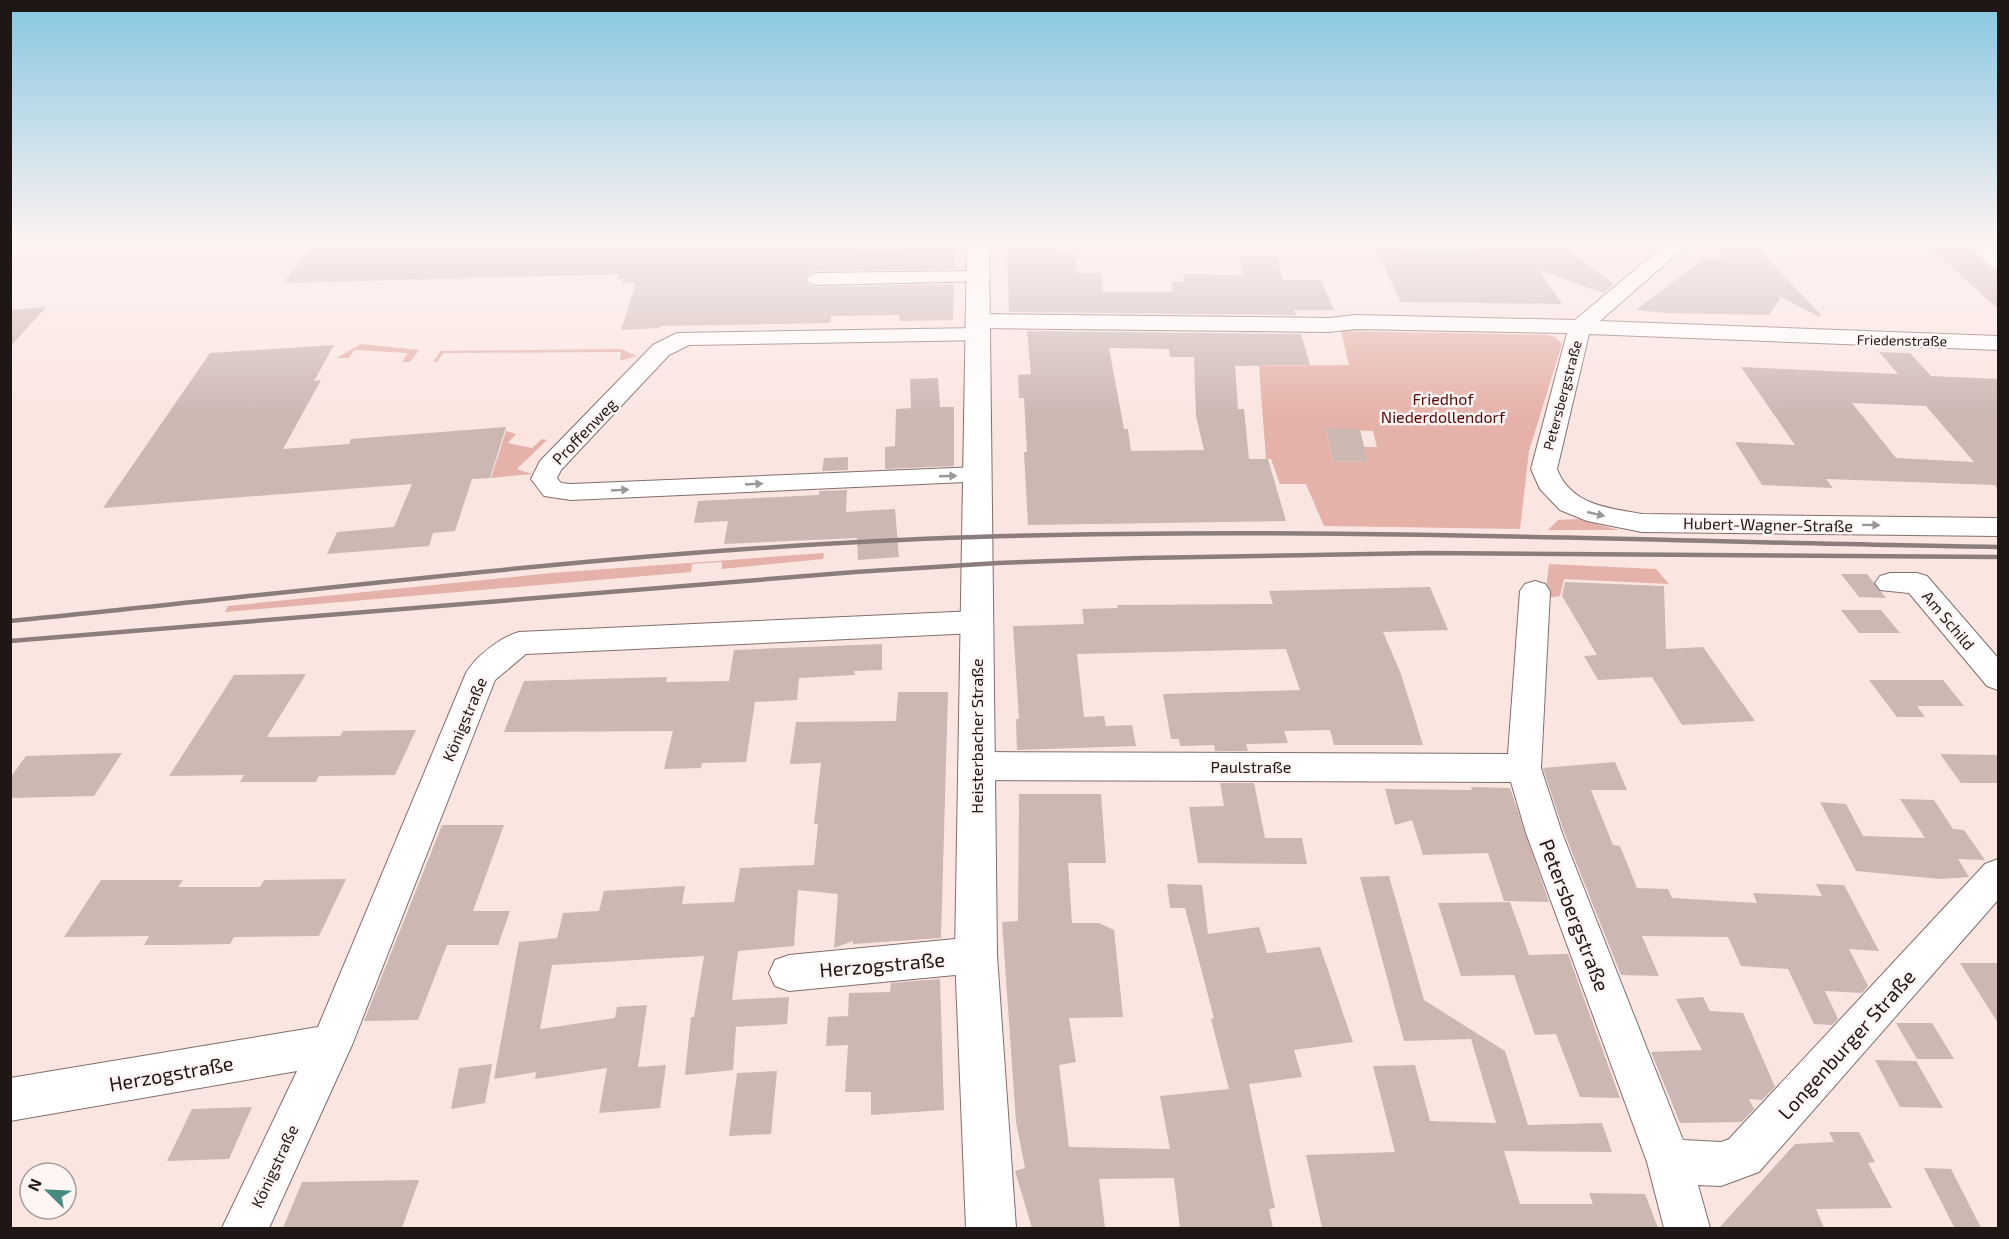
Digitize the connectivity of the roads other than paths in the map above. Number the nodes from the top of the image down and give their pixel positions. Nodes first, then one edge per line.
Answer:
1 (978, 301) edge
2 (1611, 301) edge
3 (1580, 327) junction
4 (978, 328) junction
5 (1998, 343) edge
6 (978, 475) junction
7 (1548, 484) joint
8 (1998, 527) edge
9 (1890, 583) dead end
10 (1535, 591) dead end
11 (976, 622) junction
12 (1998, 678) edge
13 (977, 766) junction
14 (1524, 768) junction
15 (1998, 875) edge
16 (976, 955) junction
17 (789, 973) dead end
18 (331, 1045) junction
19 (10, 1100) edge
20 (1669, 1162) junction
21 (245, 1228) edge
22 (991, 1228) edge
23 (1687, 1228) edge

1 - 4 street, Heisterbacher Straße
2 - 3 street, Petersbergstraße
3 - 4 street, Friedenstraße
3 - 5 street, Friedenstraße
3 - 7 street, Petersbergstraße
4 - 6 street, Heisterbacher Straße
4 -> 6 street, Proffenweg
6 - 11 street, Heisterbacher Straße
7 -> 8 street, Hubert-Wagner-Straße
9 - 12 street, Am Schild
10 - 14 street, Petersbergstraße
11 - 13 street, Heisterbacher Straße
11 - 18 street, Königstraße
13 - 14 street, Paulstraße
13 - 16 street, Heisterbacher Straße
14 - 20 street, Petersbergstraße
15 - 20 street, Longenburger Straße
16 - 17 street, Herzogstraße
16 - 22 street, Heisterbacher Straße
18 - 19 street, Herzogstraße
18 - 21 street, Königstraße
20 - 23 street, Petersbergstraße

